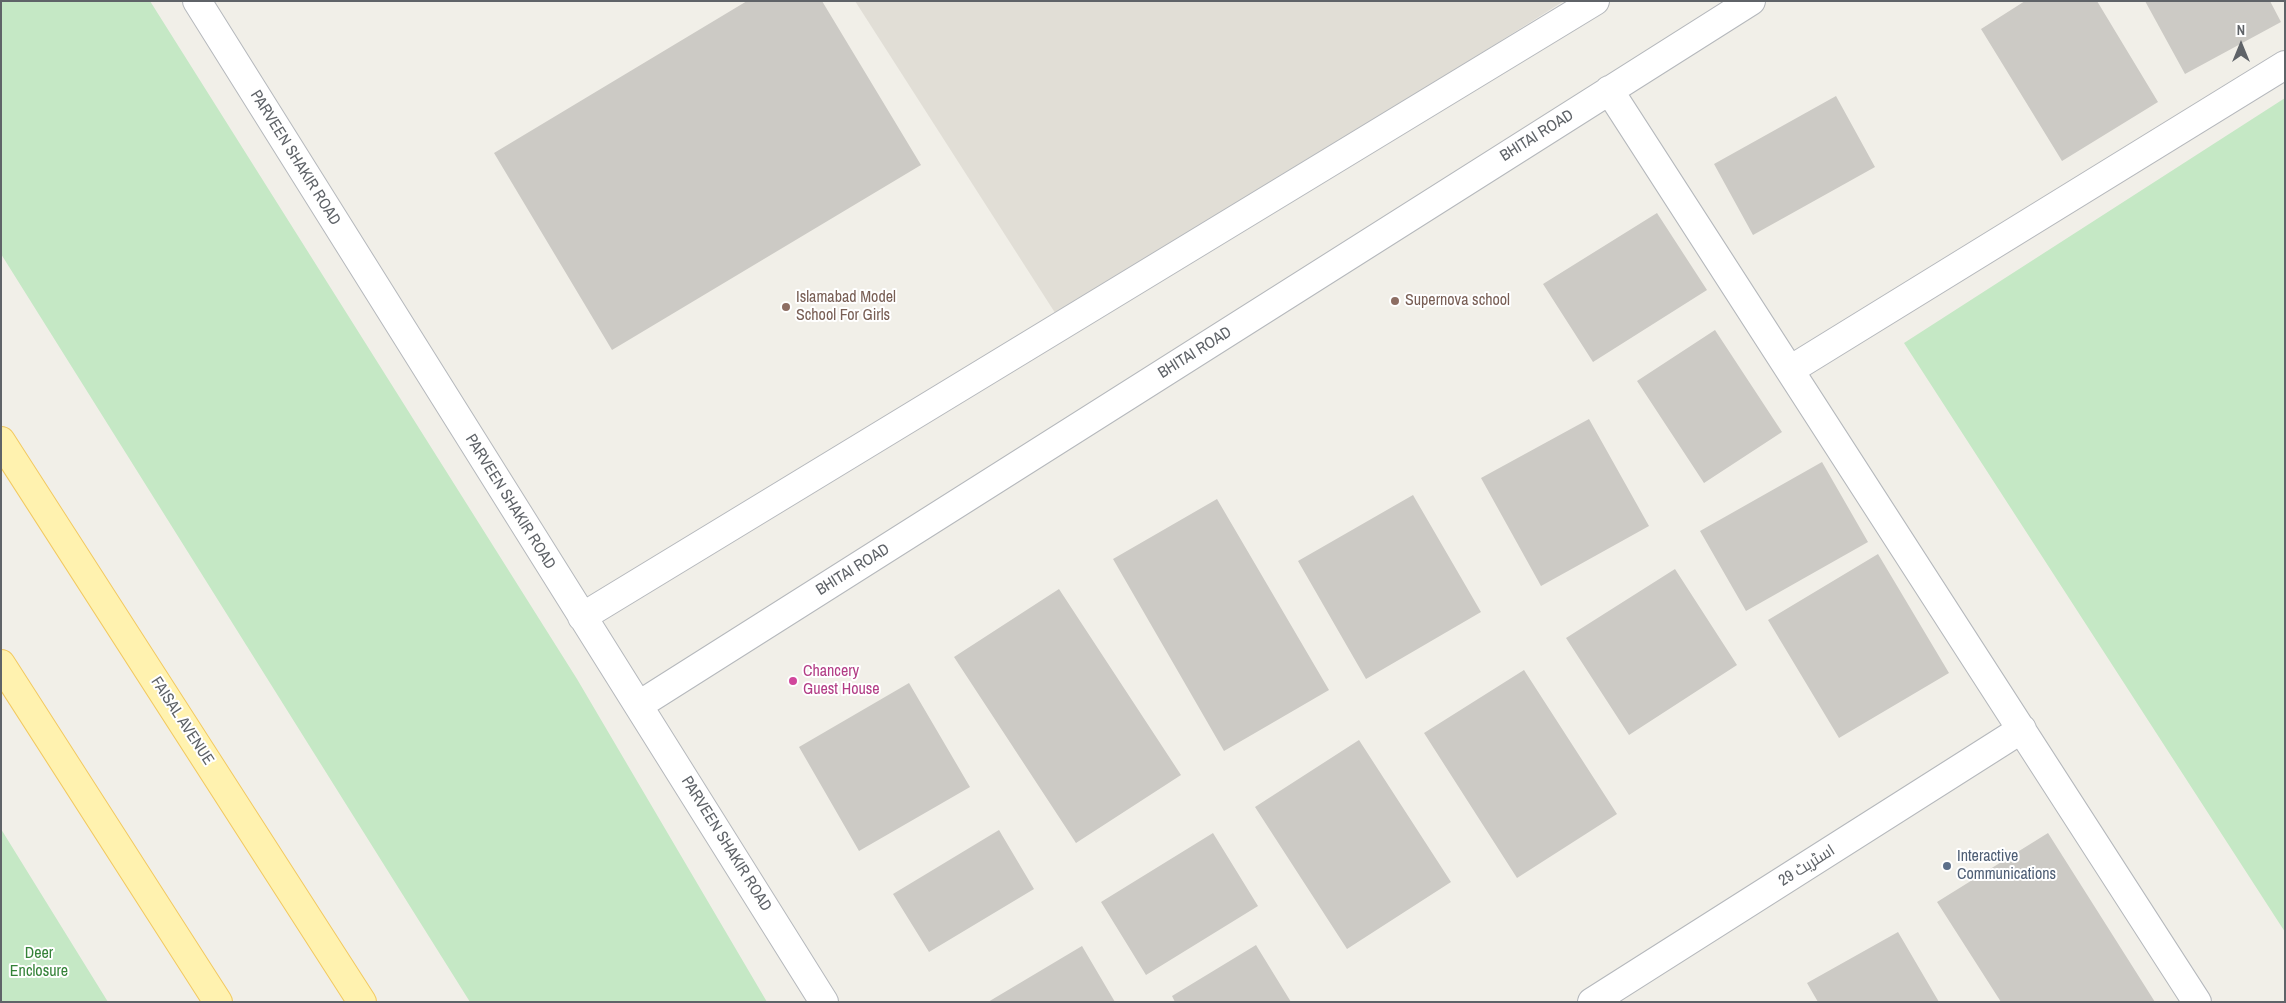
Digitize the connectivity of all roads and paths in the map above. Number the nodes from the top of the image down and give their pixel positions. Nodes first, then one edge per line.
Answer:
1 (197, 1) edge
2 (1594, 1) edge
3 (1752, 1) edge
4 (2285, 65) edge
5 (1609, 90) junction
6 (1790, 370) junction
7 (1, 441) edge
8 (582, 617) junction
9 (1, 664) edge
10 (639, 705) junction
11 (2022, 729) junction
12 (218, 1002) edge
13 (362, 1002) edge
14 (824, 1002) edge
15 (1592, 1002) edge
16 (2197, 1002) edge

1 - 8 street, PARVEEN SHAKIR ROAD
2 - 8 street
3 - 5 street, BHITAI ROAD
4 - 6 street
5 - 6 street
5 - 10 street, BHITAI ROAD
6 - 11 street
7 - 13 main road, FAISAL AVENUE
8 - 10 street, PARVEEN SHAKIR ROAD
9 - 12 main road
10 - 14 street, PARVEEN SHAKIR ROAD
11 - 15 street, اسٹریٹ 29
11 - 16 street

